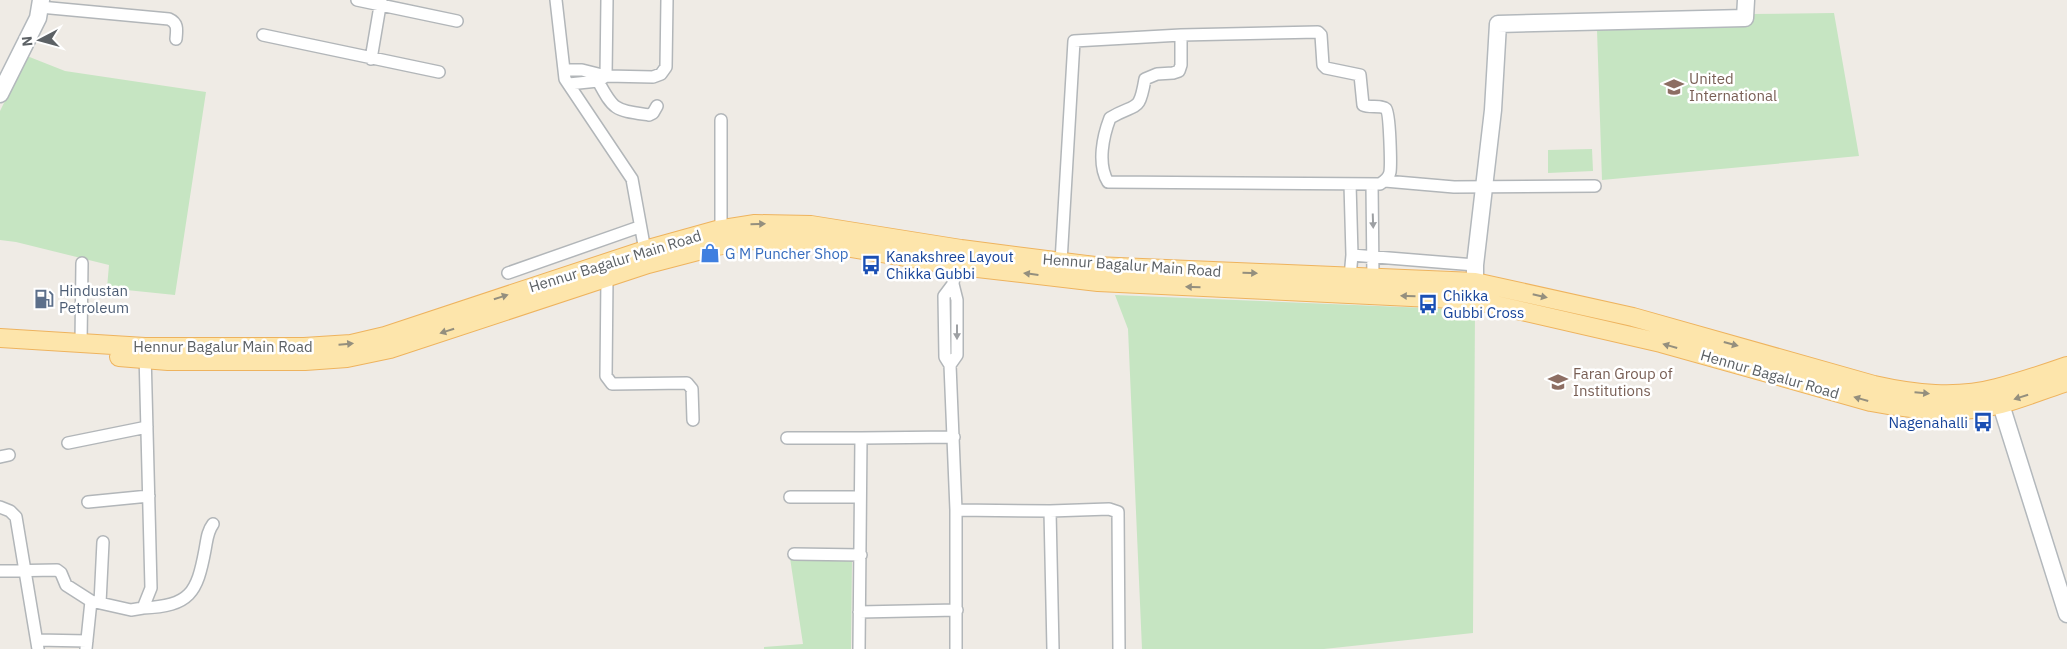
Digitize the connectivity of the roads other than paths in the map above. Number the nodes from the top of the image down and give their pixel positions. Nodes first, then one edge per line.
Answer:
1 (357, 0) edge
2 (556, 0) edge
3 (607, 0) edge
4 (667, 0) edge
5 (1746, 0) edge
6 (380, 2) edge
7 (40, 3) edge
8 (457, 21) dead end
9 (263, 35) dead end
10 (1180, 35) junction
11 (176, 39) dead end
12 (371, 58) junction
13 (565, 70) junction
14 (439, 72) dead end
15 (602, 78) junction
16 (569, 84) junction
17 (0, 94) edge
18 (657, 106) dead end
19 (721, 120) dead end
20 (1385, 181) junction
21 (1350, 184) junction
22 (1372, 184) junction
23 (1595, 186) dead end
24 (1484, 188) junction
25 (639, 227) junction
26 (722, 229) junction
27 (1352, 256) junction
28 (647, 257) junction
29 (956, 257) junction
30 (1374, 257) junction
31 (1061, 262) junction
32 (82, 263) dead end
33 (508, 273) dead end
34 (1475, 273) junction
35 (1350, 277) junction
36 (607, 278) junction
37 (1373, 278) junction
38 (1474, 300) junction
39 (0, 338) edge
40 (81, 343) junction
41 (48, 346) junction
42 (0, 349) edge
43 (145, 353) junction
44 (2067, 366) edge
45 (2067, 382) edge
46 (1998, 397) junction
47 (693, 420) dead end
48 (147, 428) junction
49 (954, 437) junction
50 (787, 438) dead end
51 (862, 438) junction
52 (68, 443) dead end
53 (149, 496) junction
54 (790, 497) dead end
55 (860, 497) junction
56 (88, 502) dead end
57 (0, 507) edge
58 (956, 510) junction
59 (1050, 511) junction
60 (213, 524) dead end
61 (103, 542) dead end
62 (794, 554) dead end
63 (861, 555) junction
64 (0, 571) edge
65 (26, 571) junction
66 (96, 602) junction
67 (143, 608) junction
68 (957, 610) junction
69 (859, 612) junction
70 (2067, 614) edge
71 (37, 644) edge
72 (86, 645) edge
73 (859, 649) edge
74 (956, 649) edge
75 (1053, 649) edge
76 (1119, 649) edge

1 - 6 street
2 - 13 street
3 - 15 street
4 - 15 street
5 - 24 main road
6 - 8 street
6 - 12 street
7 - 11 street
7 - 17 main road
9 - 12 street
10 - 20 street
10 - 21 street
10 - 31 street
12 - 14 street
13 - 15 street
13 - 16 street
15 - 16 street
15 - 18 street
16 - 25 street
19 - 26 street
20 - 22 street
20 - 24 street
21 - 22 street
21 - 27 street
22 -> 30 street
23 - 24 street
24 - 34 main road
25 - 28 street
25 - 33 street
26 - 28 main road, Hennur Bagalur Main Road
26 -> 29 main road, Hennur Bagalur Main Road
27 - 30 street
27 - 35 street
28 - 29 main road, Hennur Bagalur Main Road
28 - 36 main road, Hennur Bagalur Main Road
43 -> 28 main road, Hennur Bagalur Main Road
29 - 31 main road, Hennur Bagalur Main Road
38 -> 29 main road, Hennur Bagalur Main Road
29 - 49 street
30 - 34 street
30 - 37 street
31 -> 35 main road, Hennur Bagalur Main Road
32 - 40 street
34 - 37 main road, Hennur Bagalur Main Road
34 - 38 street
34 -> 46 main road, Hennur Bagalur Road
35 - 37 main road, Hennur Bagalur Main Road
36 -> 43 main road, Hennur Bagalur Main Road
36 - 47 street
46 -> 38 main road, Hennur Bagalur Road
39 - 41 main road, Hennur Bagalur Main Road
40 - 41 main road, Hennur Bagalur Main Road
40 - 43 main road, Hennur Bagalur Main Road
41 - 42 main road, Hennur Bagalur Main Road
41 - 43 main road, Hennur Bagalur Main Road
43 - 48 street
44 - 46 main road, Hennur Bagalur Road
45 -> 46 main road, Hennur Bagalur Road
46 - 70 main road
48 - 52 street
48 - 53 street
49 - 51 street
49 - 58 street
50 - 51 street
51 - 55 street
53 - 56 street
53 - 67 street
54 - 55 street
55 - 63 street
57 - 65 street
58 - 59 street
58 - 68 street
59 - 75 street
59 - 76 street
60 - 67 street
61 - 66 street
62 - 63 street
63 - 69 street
64 - 65 street
65 - 66 street
65 - 71 street
66 - 67 street
66 - 72 street
68 - 69 street
68 - 74 street
69 - 73 street
71 - 72 street

